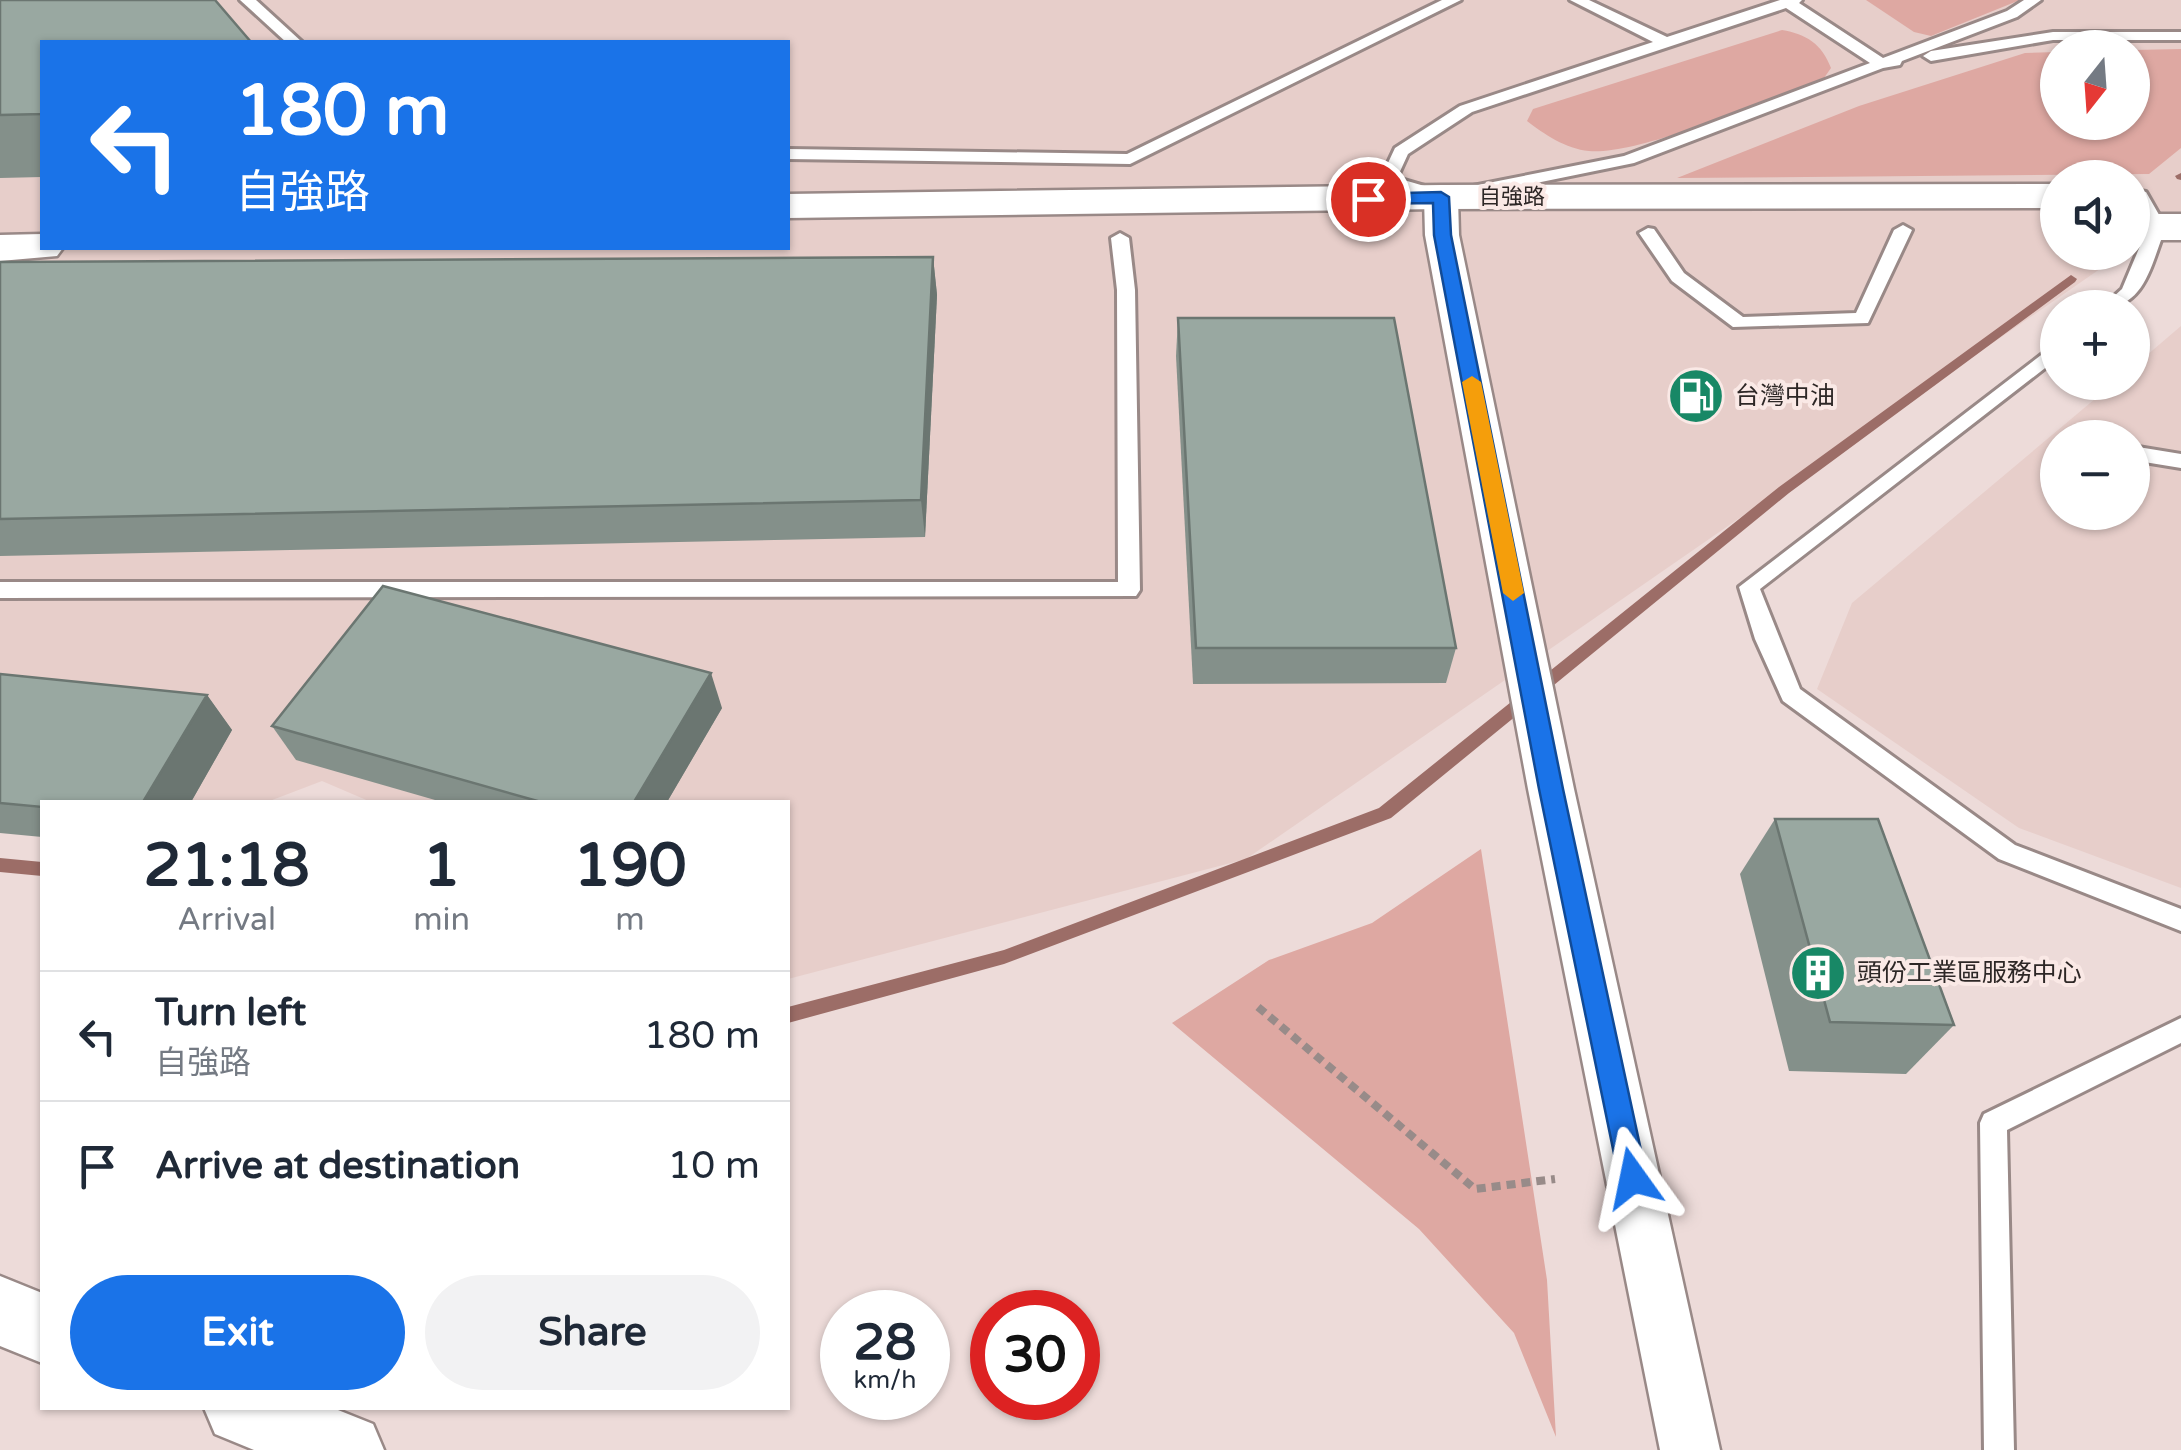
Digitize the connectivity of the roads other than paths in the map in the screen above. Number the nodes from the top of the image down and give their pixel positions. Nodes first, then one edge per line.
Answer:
1 (247, 0) edge
2 (1454, 0) edge
3 (1577, 0) edge
4 (2034, 0) edge
5 (1792, 2) edge
6 (2181, 36) edge
7 (292, 40) edge
8 (1667, 43) junction
9 (1883, 64) junction
10 (790, 154) edge
11 (2040, 197) edge
12 (790, 206) edge
13 (2154, 211) edge
14 (0, 214) edge
15 (40, 214) edge
16 (1442, 216) junction
17 (1116, 221) junction
18 (2040, 228) edge
19 (1903, 230) junction
20 (1648, 233) junction
21 (790, 240) edge
22 (0, 248) edge
23 (40, 248) edge
24 (2131, 290) edge
25 (2040, 362) edge
26 (2150, 456) edge
27 (2181, 462) edge
28 (0, 590) edge
29 (2181, 920) edge
30 (2181, 1030) edge
31 (0, 1311) edge
32 (40, 1327) edge
33 (246, 1410) edge
34 (347, 1450) edge
35 (1690, 1450) edge
36 (1998, 1450) edge

1 - 7 lane
2 - 10 lane
3 - 8 lane
4 - 9 lane
5 - 8 lane
5 - 9 lane
6 - 9 lane
8 - 16 lane
9 - 16 lane
11 - 16 main road, 自強路
12 - 17 main road, 自強路
13 - 24 lane
14 - 15 main road
16 - 17 main road, 自強路
16 - 20 main road, 自強路
16 - 35 street
17 - 21 main road, 自強路
17 - 28 lane
18 - 19 main road, 自強路
19 - 20 main road, 自強路
19 - 20 lane
22 - 23 main road
25 - 29 lane
26 - 27 lane
30 - 36 lane
31 - 32 main road
33 - 34 main road

